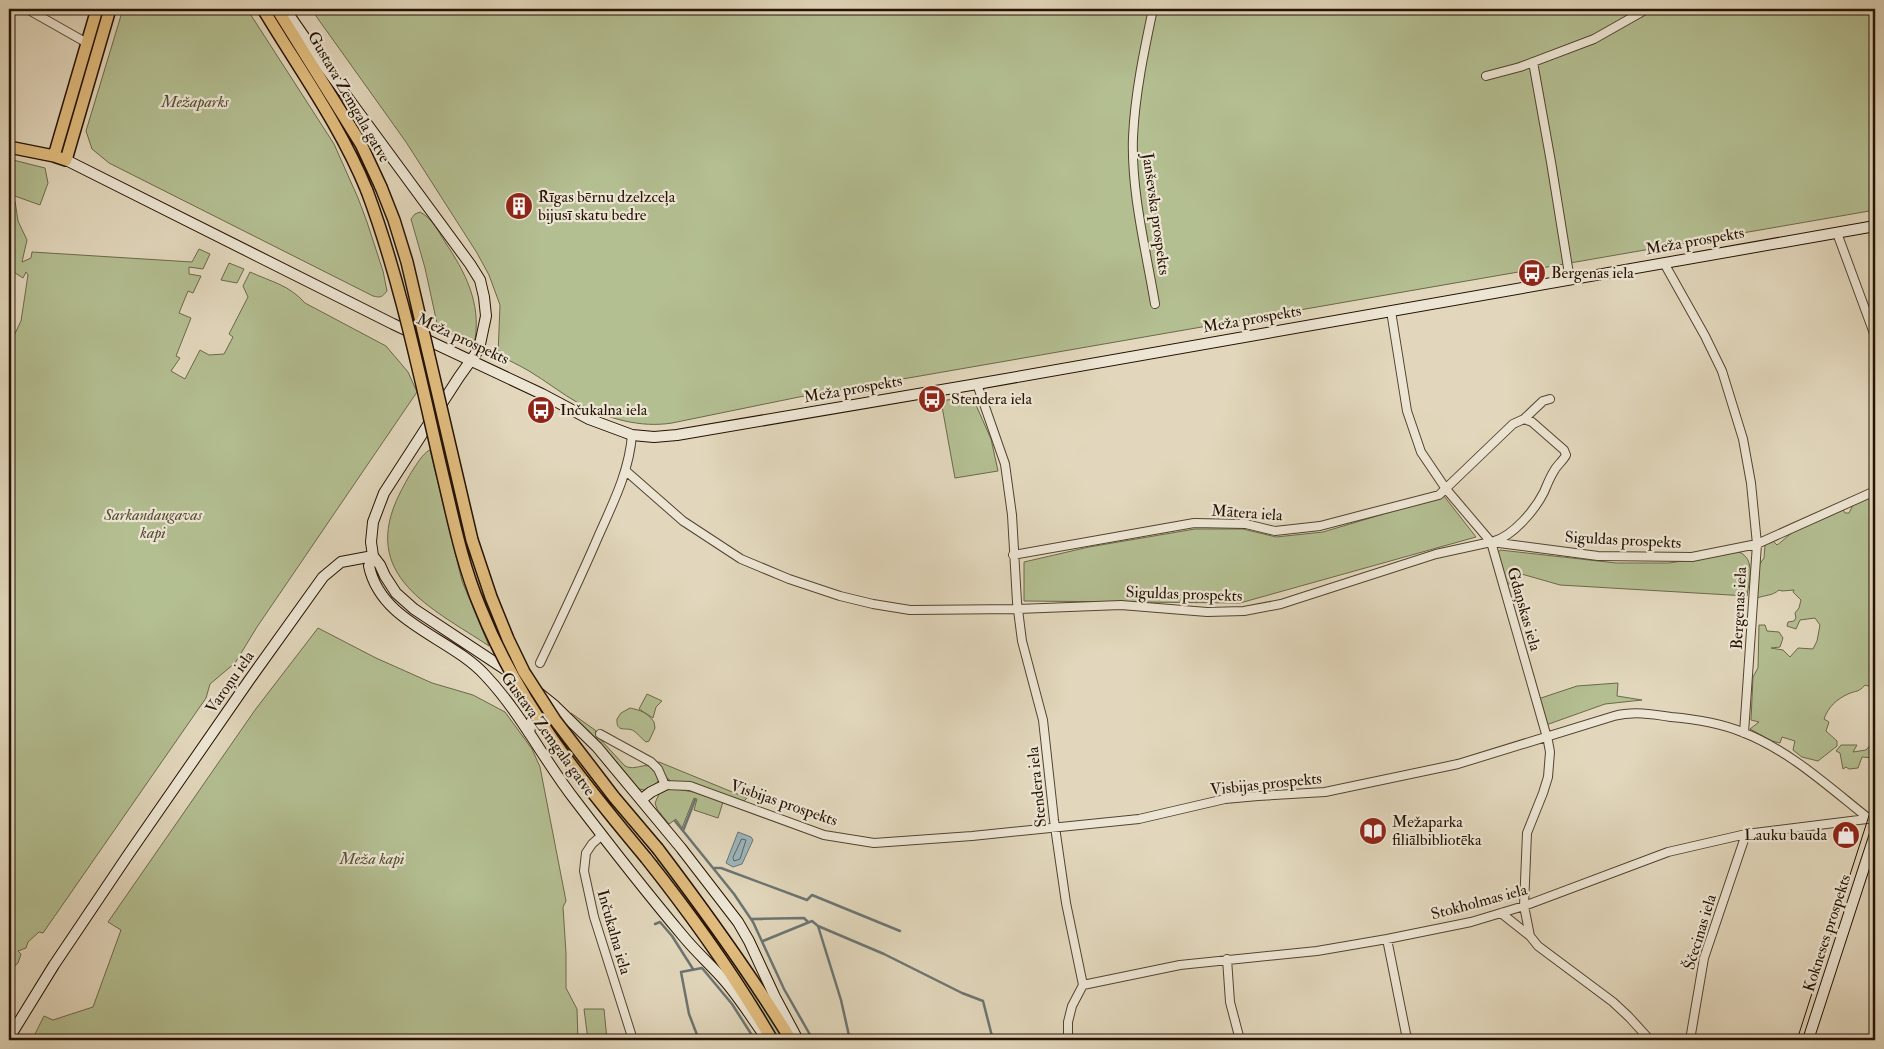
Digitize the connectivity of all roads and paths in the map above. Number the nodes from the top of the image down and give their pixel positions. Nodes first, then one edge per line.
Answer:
1 (26, 9) edge
2 (97, 9) edge
3 (110, 9) edge
4 (263, 9) edge
5 (277, 9) edge
6 (285, 9) edge
7 (1153, 9) edge
8 (1647, 9) edge
9 (87, 42) junction
10 (1533, 62) junction
11 (1486, 76) dead end
12 (9, 147) edge
13 (54, 156) junction
14 (66, 160) junction
15 (1875, 226) edge
16 (1837, 233) junction
17 (1664, 263) junction
18 (1570, 280) junction
19 (1155, 304) dead end
20 (1391, 311) junction
21 (1875, 336) edge
22 (470, 360) junction
23 (977, 384) junction
24 (1550, 399) dead end
25 (1524, 420) junction
26 (632, 435) junction
27 (626, 471) junction
28 (1446, 489) junction
29 (1875, 491) edge
30 (1491, 542) junction
31 (1757, 544) junction
32 (1013, 555) junction
33 (373, 556) junction
34 (1018, 609) junction
35 (540, 663) dead end
36 (555, 706) junction
37 (529, 733) junction
38 (1744, 733) junction
39 (600, 734) dead end
40 (1547, 736) junction
41 (665, 785) junction
42 (642, 800) junction
43 (1872, 818) edge
44 (1055, 828) junction
45 (1746, 834) junction
46 (1875, 834) edge
47 (602, 835) junction
48 (1524, 906) junction
49 (1501, 912) junction
50 (1530, 936) junction
51 (1387, 939) junction
52 (1227, 959) junction
53 (1083, 986) junction
54 (9, 1038) edge
55 (632, 1040) edge
56 (770, 1040) edge
57 (791, 1040) edge
58 (798, 1040) edge
59 (1068, 1040) edge
60 (1240, 1040) edge
61 (1409, 1040) edge
62 (1650, 1040) edge
63 (1690, 1040) edge
64 (1808, 1040) edge

1 - 9 street
2 - 9 main road
3 - 14 main road
4 - 56 main road, Gustava Zemgala gatve, bridge
5 - 57 main road, Gustava Zemgala gatve, bridge
6 - 22 street
7 - 19 street, Janševska prospekts
8 - 10 street
9 - 13 main road
10 - 11 street
10 - 18 street
12 - 13 main road, Meža prospekts
13 - 14 main road, Meža prospekts
14 - 22 street, Meža prospekts
15 - 16 street, Meža prospekts
16 - 17 street, Meža prospekts
16 - 21 street
17 - 18 street, Meža prospekts
17 - 31 street, Bergenas iela
18 - 20 street, Meža prospekts
20 - 23 street, Meža prospekts
20 - 28 street, Gdaņskas iela
22 - 26 street, Meža prospekts
22 - 33 street
23 - 26 street, Meža prospekts
23 - 32 street, Stendera iela
24 - 25 street, Mātera iela
25 - 28 street, Mātera iela
25 - 30 street
26 - 27 street
27 - 34 street, Siguldas prospekts
27 - 35 street
28 - 30 street, Gdaņskas iela
28 - 32 street, Mātera iela
29 - 31 street, Siguldas prospekts
30 - 31 street, Siguldas prospekts
30 - 34 street, Siguldas prospekts
30 - 40 street, Gdaņskas iela
31 - 38 street, Bergenas iela
32 - 34 street, Stendera iela
33 - 36 street, Gustava Zemgala gatve
33 - 37 street, Gustava Zemgala gatve
33 - 54 street, Varoņu iela
34 - 44 street, Stendera iela
36 - 37 street
36 - 42 street, Gustava Zemgala gatve
37 - 47 street, Gustava Zemgala gatve
38 - 40 street, Visbijas prospekts
38 - 43 street, Visbijas prospekts
39 - 41 street
40 - 44 street, Visbijas prospekts
40 - 48 street, Gdaņskas iela
41 - 42 street
41 - 44 street, Visbijas prospekts
42 - 58 street, Gustava Zemgala gatve
43 - 45 street, Stokholmas iela
44 - 53 street, Stendera iela
45 - 48 street, Stokholmas iela
45 - 63 street, Ščecinas iela
46 - 64 street, Kokneses prospekts
47 - 55 street, Inčukalna iela
47 - 56 street, Gustava Zemgala gatve
48 - 49 street, Stokholmas iela
48 - 50 street, Gdaņskas iela
49 - 50 street
49 - 51 street, Stokholmas iela
50 - 62 street
51 - 52 street, Stokholmas iela
51 - 61 street
52 - 53 street, Stokholmas iela
52 - 60 street
53 - 59 street

